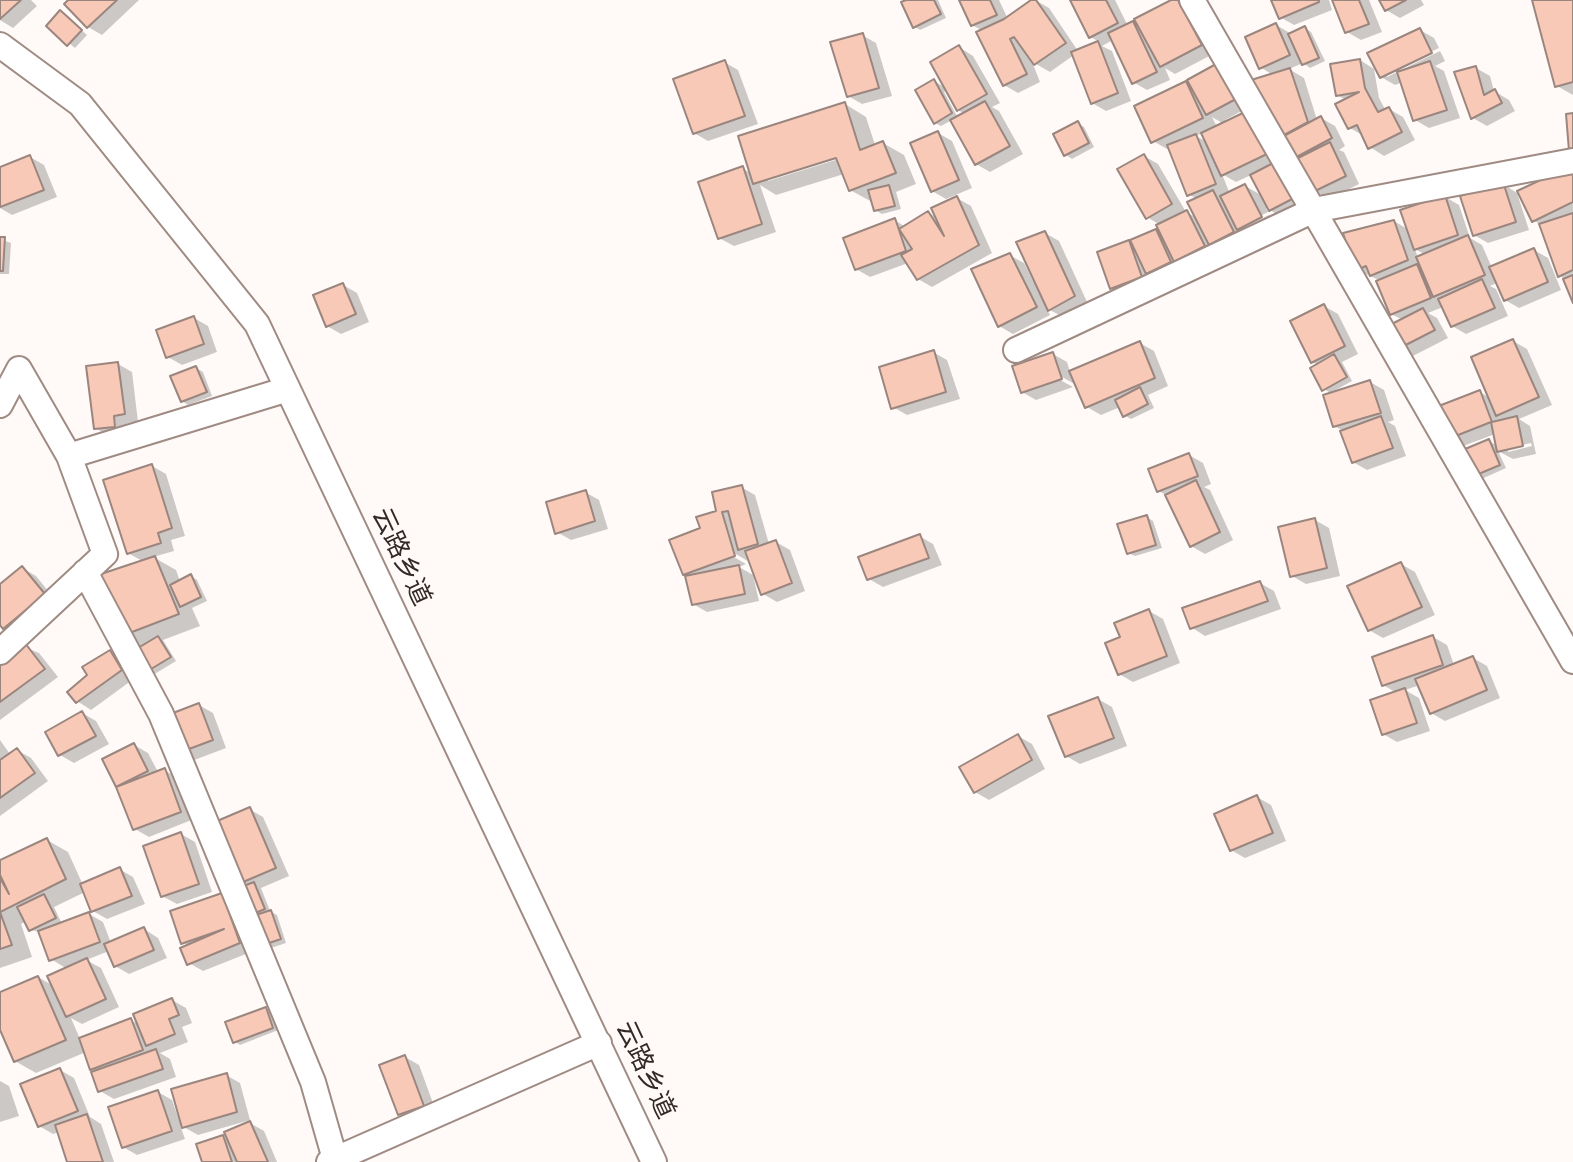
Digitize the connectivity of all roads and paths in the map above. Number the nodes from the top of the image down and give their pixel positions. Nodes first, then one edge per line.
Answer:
1 (1192, 0) edge
2 (0, 45) edge
3 (1573, 160) edge
4 (1314, 210) junction
5 (1016, 350) dead end
6 (288, 389) junction
7 (0, 405) edge
8 (69, 456) junction
9 (85, 572) junction
10 (0, 652) edge
11 (1573, 660) edge
12 (599, 1043) junction
13 (332, 1161) edge
14 (654, 1162) edge

1 - 4 street
2 - 6 street, 云路乡道
3 - 4 street
4 - 5 street
4 - 11 street
6 - 8 street
6 - 12 street, 云路乡道
7 - 8 street
8 - 9 street
9 - 10 street
9 - 13 street
12 - 13 street
12 - 14 street, 云路乡道

